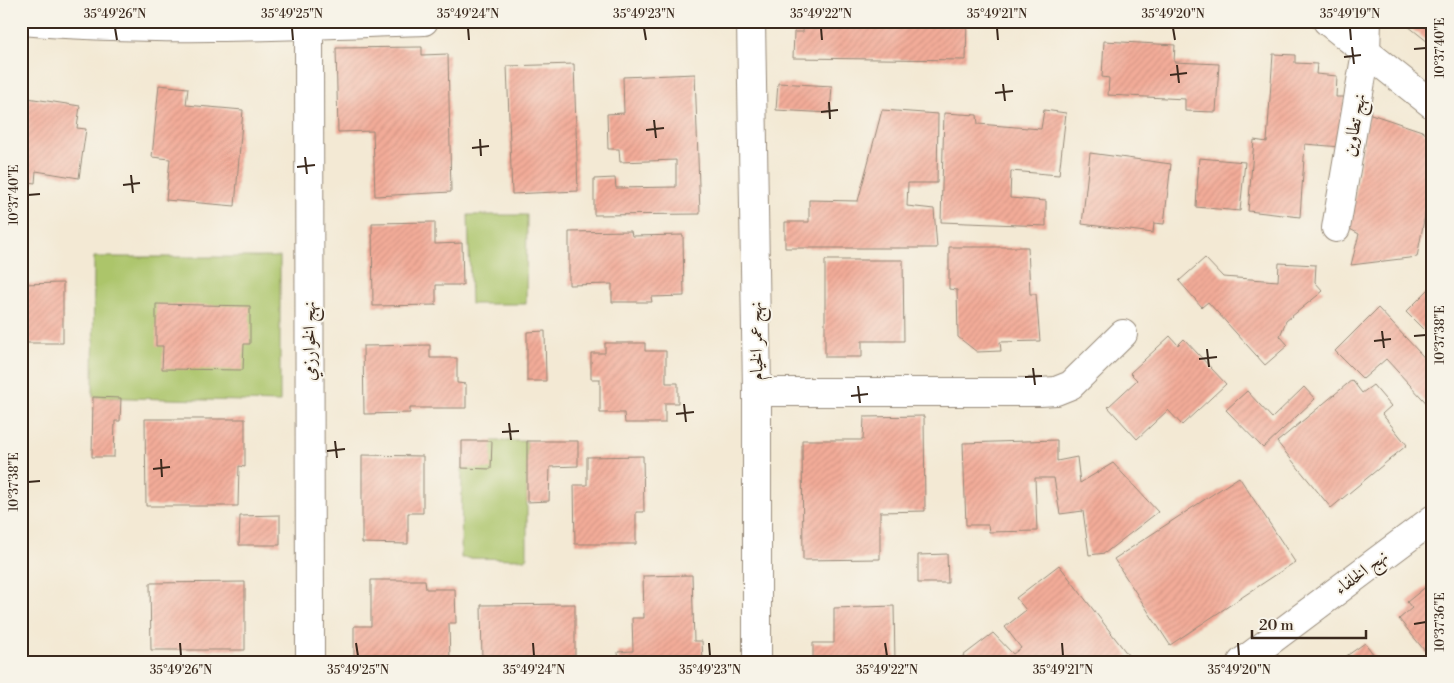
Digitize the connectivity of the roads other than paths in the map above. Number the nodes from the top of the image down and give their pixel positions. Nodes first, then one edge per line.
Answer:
1 (22, 21) edge
2 (424, 21) edge
3 (751, 21) edge
4 (1327, 21) edge
5 (1367, 21) edge
6 (309, 23) edge
7 (1366, 52) junction
8 (1433, 105) edge
9 (1336, 228) dead end
10 (1123, 334) dead end
11 (757, 392) junction
12 (1433, 519) edge
13 (310, 662) edge
14 (757, 662) edge
15 (1242, 662) edge

1 - 6 street
2 - 6 street
3 - 11 street, نهج عمر الخيام
4 - 7 street
5 - 7 street, نهج تطاوين
6 - 13 street, نهج الخوارزمي
7 - 8 street
7 - 9 street, نهج تطاوين
10 - 11 street
11 - 14 street, نهج عمر الخيام
12 - 15 street, نهج الخلفاء

